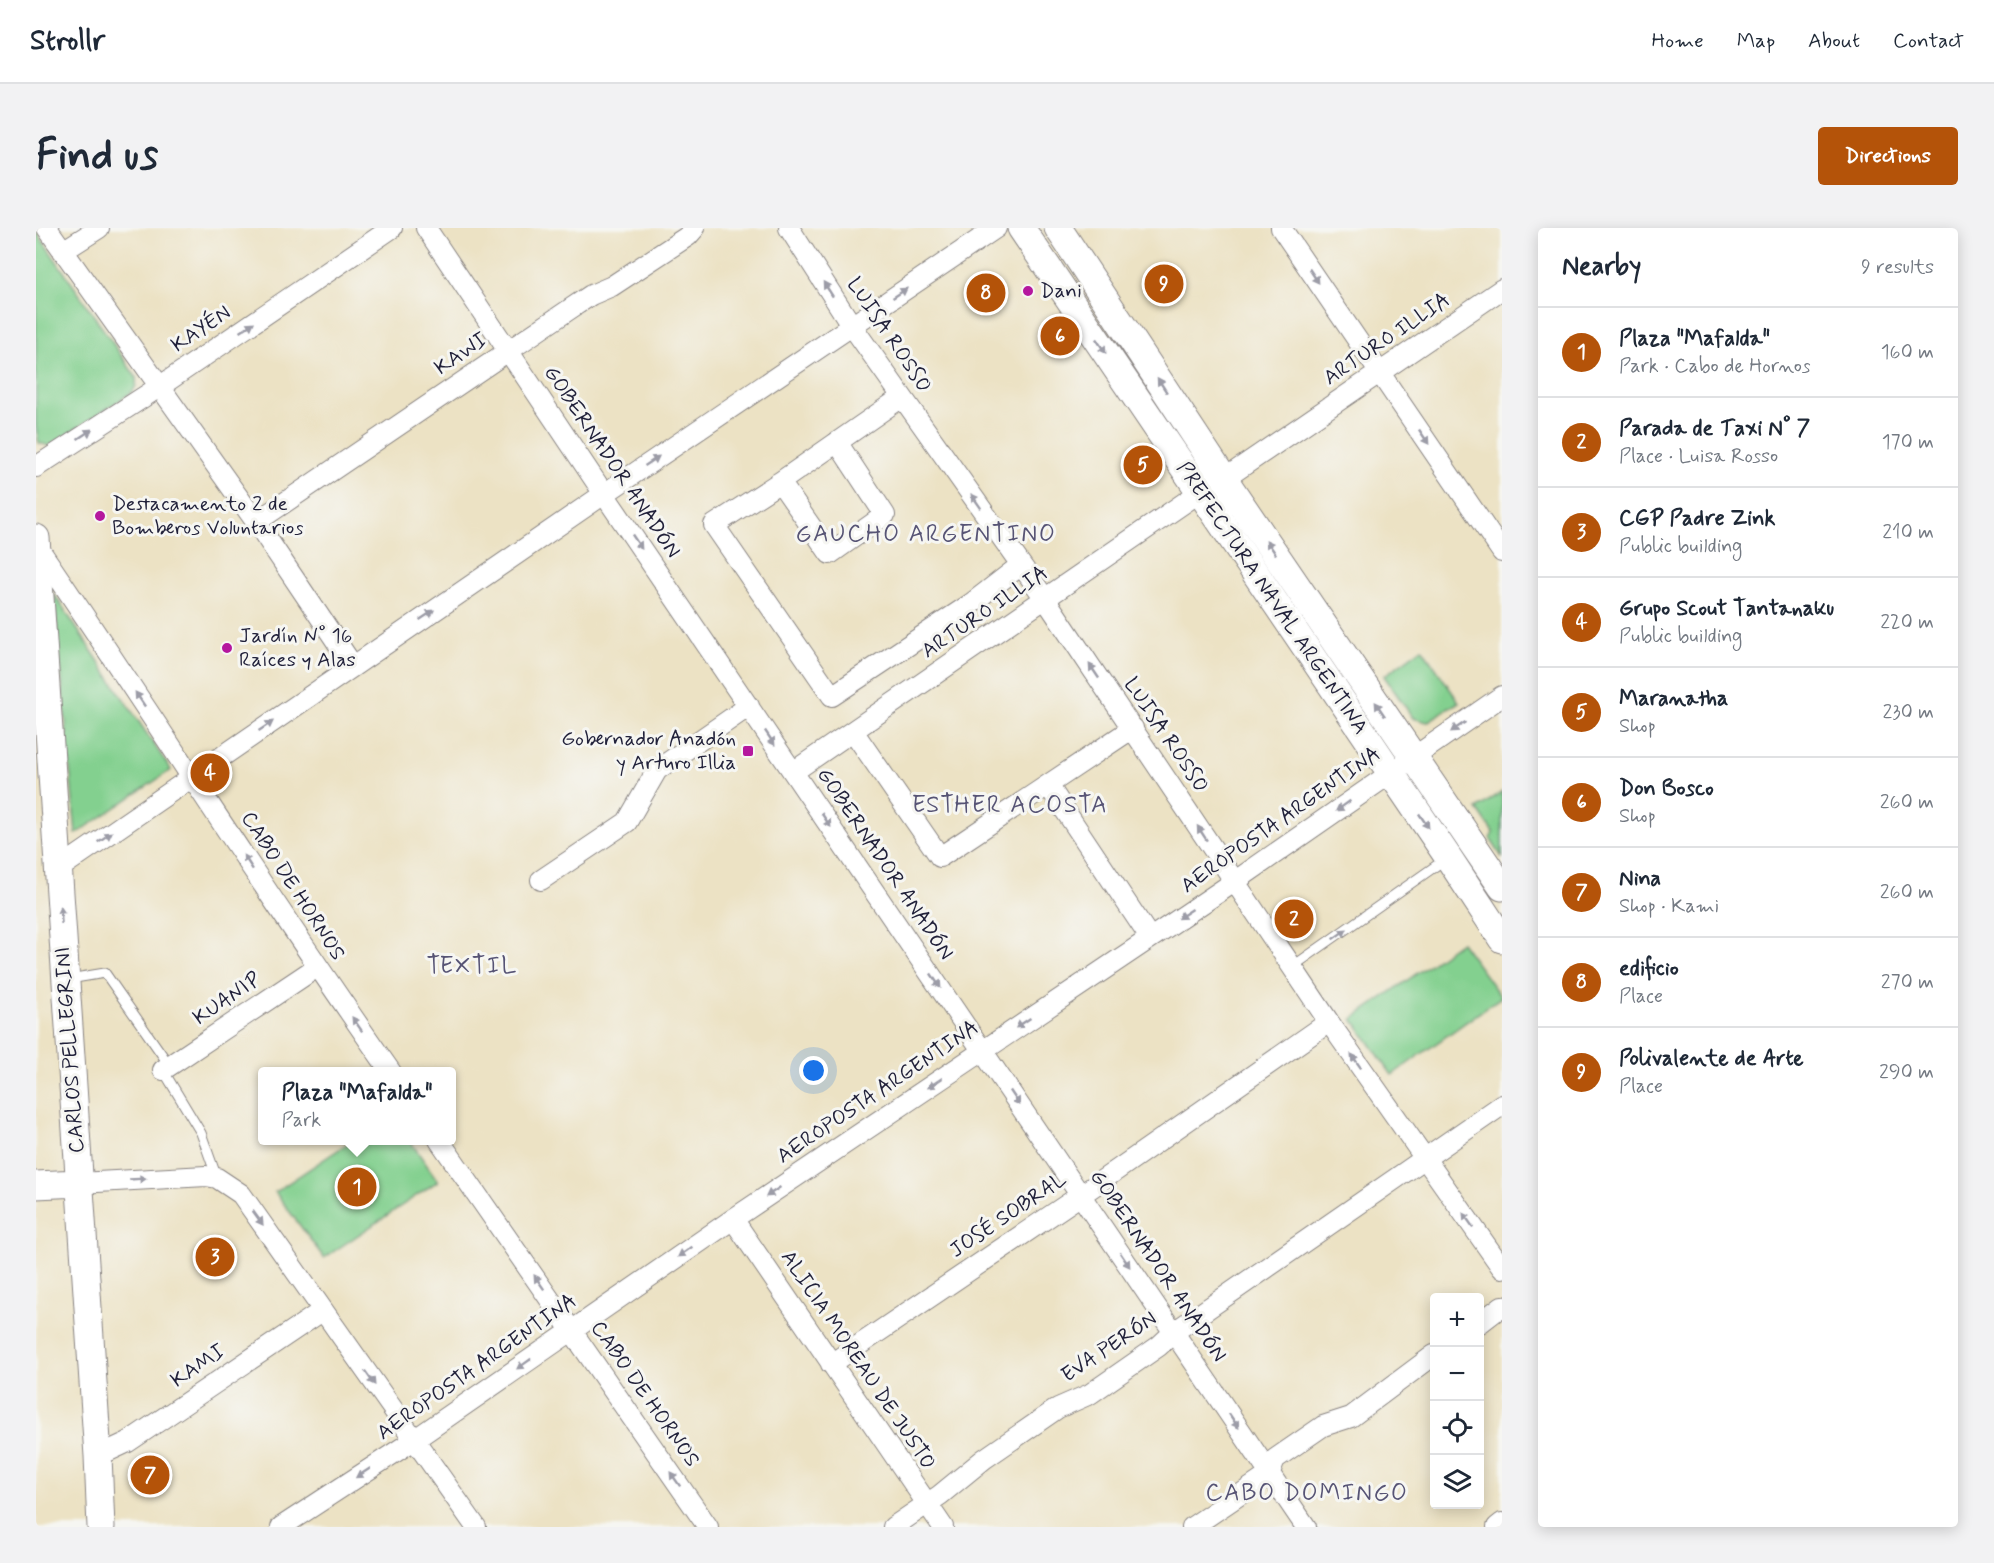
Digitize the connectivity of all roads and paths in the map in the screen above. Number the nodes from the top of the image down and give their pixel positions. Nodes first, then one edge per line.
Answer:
1 (47, 228) edge
2 (99, 228) edge
3 (392, 228) edge
4 (426, 228) edge
5 (695, 228) edge
6 (789, 228) edge
7 (996, 228) edge
8 (1021, 228) edge
9 (1058, 228) edge
10 (1281, 228) edge
11 (63, 251) junction
12 (1502, 289) edge
13 (852, 326) junction
14 (507, 351) junction
15 (1380, 372) junction
16 (159, 387) junction
17 (902, 397) junction
18 (837, 442) junction
19 (36, 467) edge
20 (1224, 479) junction
21 (780, 482) junction
22 (1200, 492) junction
23 (604, 494) junction
24 (256, 522) junction
25 (36, 538) edge
26 (36, 546) edge
27 (1502, 552) edge
28 (1021, 565) junction
29 (1046, 600) junction
30 (353, 666) junction
31 (1502, 696) edge
32 (749, 706) junction
33 (1133, 729) junction
34 (853, 730) junction
35 (1413, 757) junction
36 (793, 772) junction
37 (1391, 773) junction
38 (192, 776) junction
39 (1048, 785) junction
40 (1448, 857) junction
41 (57, 870) junction
42 (541, 880) dead end
43 (1234, 882) junction
44 (1502, 887) edge
45 (1150, 938) junction
46 (1502, 939) edge
47 (317, 967) junction
48 (1292, 967) junction
49 (65, 980) junction
50 (1329, 1022) junction
51 (983, 1050) junction
52 (388, 1067) edge
53 (163, 1070) junction
54 (1502, 1105) edge
55 (443, 1145) edge
56 (1424, 1157) junction
57 (217, 1178) junction
58 (79, 1183) junction
59 (36, 1185) edge
60 (1081, 1195) junction
61 (733, 1219) junction
62 (1502, 1268) edge
63 (1502, 1306) edge
64 (322, 1311) junction
65 (1484, 1319) edge
66 (573, 1330) junction
67 (1174, 1332) junction
68 (1430, 1359) edge
69 (831, 1364) junction
70 (414, 1440) junction
71 (98, 1456) junction
72 (1269, 1475) junction
73 (926, 1503) junction
74 (1502, 1523) edge
75 (101, 1527) edge
76 (281, 1527) edge
77 (476, 1527) edge
78 (708, 1527) edge
79 (892, 1527) edge
80 (943, 1527) edge
81 (1192, 1527) edge
82 (1306, 1527) edge
83 (1497, 1527) edge

1 - 11 street
2 - 11 street
16 -> 3 street, KAYÉN
4 - 14 street, GOBERNADOR ANADÓN
5 - 14 street, KAWI
13 -> 6 street, LUISA ROSSO
13 -> 7 street
8 -> 22 main road, PREFECTURA NAVAL ARGENTINA
20 -> 9 main road, PREFECTURA NAVAL ARGENTINA
10 -> 15 street
11 - 16 street
12 - 15 street, ARTURO ILLIA
13 - 17 street, LUISA ROSSO
23 -> 13 street
14 - 23 street, GOBERNADOR ANADÓN
14 - 24 street, KAWI
15 - 20 street, ARTURO ILLIA
15 -> 27 street
19 -> 16 street, KAYÉN
16 - 24 street
17 - 18 street
28 -> 17 street, LUISA ROSSO
18 - 21 street
18 - 21 street
20 - 22 street, ARTURO ILLIA
35 -> 20 main road, PREFECTURA NAVAL ARGENTINA
21 - 28 street
22 - 29 street, ARTURO ILLIA
22 - 37 main road, PREFECTURA NAVAL ARGENTINA
30 -> 23 street
23 -> 32 street, GOBERNADOR ANADÓN
24 - 30 street
25 - 26 main road, CARLOS PELLEGRINI
38 -> 26 street, CABO DE HORNOS
26 - 41 main road, CARLOS PELLEGRINI
28 - 29 street, LUISA ROSSO
33 -> 29 street, LUISA ROSSO
29 - 34 street, ARTURO ILLIA
38 -> 30 street
31 -> 35 street, AEROPOSTA ARGENTINA
32 -> 36 street, GOBERNADOR ANADÓN
32 - 42 street
33 - 39 street
43 -> 33 street, LUISA ROSSO
34 - 36 street, ARTURO ILLIA
34 - 39 street
35 - 37 street, AEROPOSTA ARGENTINA
35 - 44 main road, PREFECTURA NAVAL ARGENTINA
36 -> 51 street, GOBERNADOR ANADÓN
37 -> 40 main road, PREFECTURA NAVAL ARGENTINA
37 -> 43 street, AEROPOSTA ARGENTINA
41 -> 38 street
47 -> 38 street, CABO DE HORNOS
39 - 45 street
40 - 46 main road, PREFECTURA NAVAL ARGENTINA
48 -> 40 lane
49 -> 41 main road, CARLOS PELLEGRINI
43 -> 45 street, AEROPOSTA ARGENTINA
43 - 48 street, LUISA ROSSO
45 -> 51 street, AEROPOSTA ARGENTINA
52 -> 47 street, CABO DE HORNOS
47 - 53 street, KUANIP
48 - 50 street, LUISA ROSSO
49 - 53 lane
49 - 58 main road, CARLOS PELLEGRINI
56 -> 50 street, LUISA ROSSO
50 - 60 street, JOSÉ SOBRAL
51 -> 60 street, GOBERNADOR ANADÓN
51 -> 61 street, AEROPOSTA ARGENTINA
53 - 57 lane
54 - 56 street, EVA PERÓN
66 -> 55 street, CABO DE HORNOS
62 -> 56 street, LUISA ROSSO
56 - 67 street, EVA PERÓN
58 -> 57 street
57 -> 64 street
58 - 59 main road
58 - 71 main road, CARLOS PELLEGRINI
60 -> 67 street, GOBERNADOR ANADÓN
60 - 69 street, JOSÉ SOBRAL
61 -> 66 street, AEROPOSTA ARGENTINA
61 - 69 street, ALICIA MOREAU DE JUSTO
63 - 65 street
64 -> 70 street
64 - 71 street, KAMI
66 -> 70 street, AEROPOSTA ARGENTINA
78 -> 66 street, CABO DE HORNOS
67 -> 72 street, GOBERNADOR ANADÓN
67 - 73 street, EVA PERÓN
68 - 72 street
69 - 73 street, ALICIA MOREAU DE JUSTO
70 -> 76 street, AEROPOSTA ARGENTINA
70 - 77 street
71 - 75 main road, CARLOS PELLEGRINI
72 - 81 street
72 - 82 street, GOBERNADOR ANADÓN
73 - 79 street, EVA PERÓN
73 - 80 street, ALICIA MOREAU DE JUSTO
74 - 83 street

